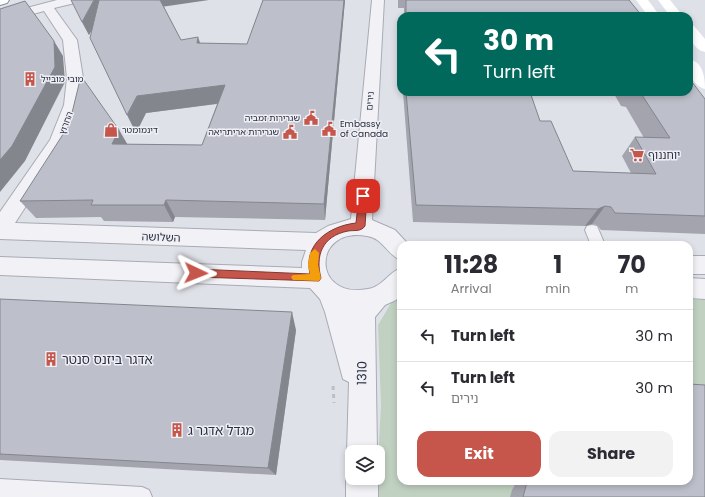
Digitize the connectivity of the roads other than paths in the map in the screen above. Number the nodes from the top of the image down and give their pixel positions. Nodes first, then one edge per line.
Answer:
1 (3, 0) edge
2 (71, 0) edge
3 (378, 0) edge
4 (642, 0) edge
5 (664, 0) edge
6 (0, 1) edge
7 (47, 6) junction
8 (651, 12) edge
9 (674, 12) edge
10 (0, 19) edge
11 (693, 34) edge
12 (705, 48) edge
13 (693, 68) edge
14 (705, 84) edge
15 (361, 226) junction
16 (0, 230) edge
17 (592, 230) dead end
18 (596, 241) edge
19 (322, 242) junction
20 (397, 245) edge
21 (693, 265) edge
22 (705, 265) edge
23 (0, 266) edge
24 (397, 283) edge
25 (323, 286) junction
26 (693, 288) edge
27 (705, 289) edge
28 (376, 299) junction
29 (361, 421) junction
30 (362, 445) edge
31 (362, 485) edge
32 (0, 489) edge
33 (142, 497) edge
34 (362, 497) edge

1 - 6 main road
2 - 7 street
3 - 15 street, נירים
4 - 8 main road
5 - 9 main road
7 - 10 street
7 - 16 street, החרוץ
11 - 12 main road
13 - 14 main road
15 - 19 street
15 - 20 street
16 - 19 street, השלושה
17 - 18 lane
19 - 25 street
21 - 22 street
23 - 25 street
24 - 28 street
25 - 28 street
25 - 29 street
26 - 27 street
28 - 29 street, 1310
29 - 30 street, 1310
31 - 34 street
32 - 33 lane

